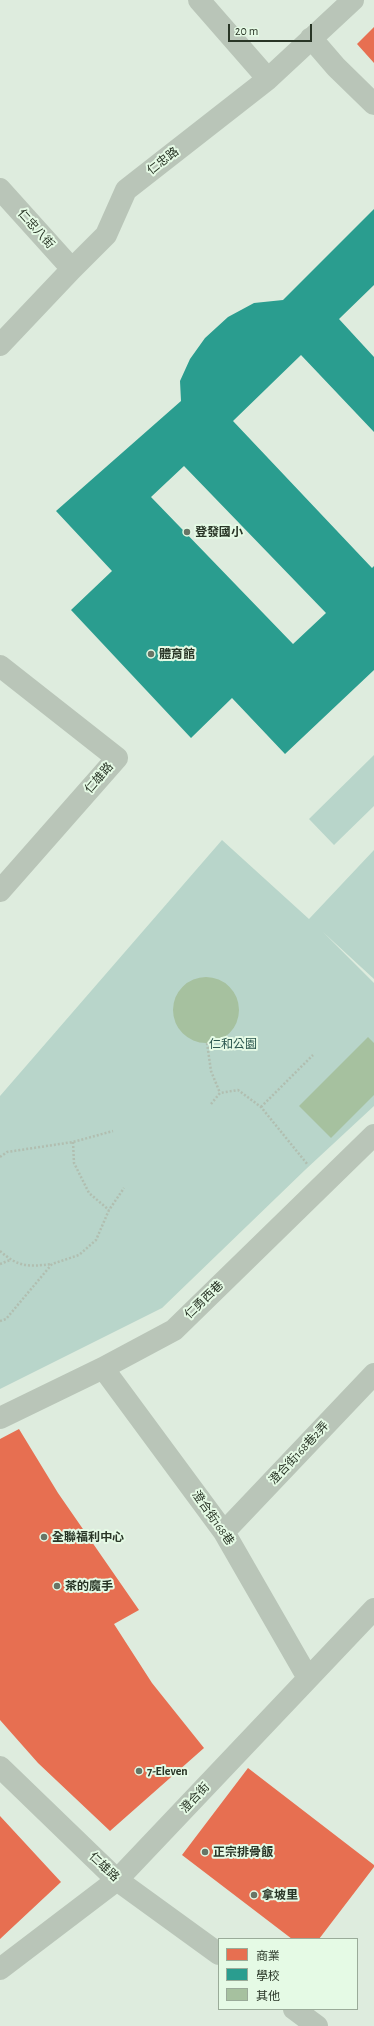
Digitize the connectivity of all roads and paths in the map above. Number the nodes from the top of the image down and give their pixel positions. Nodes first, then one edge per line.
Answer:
1 (200, 0) edge
2 (353, 0) edge
3 (311, 38) junction
4 (268, 79) junction
5 (374, 104) edge
6 (0, 189) edge
7 (72, 269) junction
8 (0, 345) edge
9 (0, 666) edge
10 (0, 890) edge
11 (207, 1043) dead end
12 (313, 1055) dead end
13 (220, 1093) junction
14 (211, 1104) dead end
15 (261, 1107) junction
16 (113, 1131) dead end
17 (374, 1135) edge
18 (73, 1142) junction
19 (0, 1157) edge
20 (325, 1183) junction
21 (124, 1188) dead end
22 (109, 1210) junction
23 (0, 1251) edge
24 (10, 1260) junction
25 (0, 1264) edge
26 (52, 1264) junction
27 (0, 1321) edge
28 (104, 1368) junction
29 (374, 1374) edge
30 (0, 1418) edge
31 (224, 1532) junction
32 (373, 1613) edge
33 (308, 1678) junction
34 (0, 1767) edge
35 (117, 1880) junction
36 (218, 1953) edge
37 (0, 1968) edge
38 (295, 2010) edge
39 (317, 2026) edge

1 - 4 street
2 - 3 street, 仁忠路
3 - 4 street, 仁忠路
3 - 5 street
4 - 7 street, 仁忠路
6 - 7 street, 仁忠八街
7 - 8 street, 仁忠路
9 - 10 street, 仁雄路
11 - 13 path
12 - 15 path
13 - 14 path
13 - 15 path
15 - 20 path
16 - 18 path
17 - 20 street, 仁勇西巷
18 - 19 path
18 - 22 path
20 - 28 street, 仁勇西巷
21 - 22 path
22 - 26 path
23 - 24 path
24 - 25 path
24 - 26 path
26 - 27 path
28 - 30 street, 仁勇西巷
28 - 31 street, 澄合街168巷
29 - 31 street, 澄合街168巷2弄
31 - 33 street, 澄合街168巷
32 - 33 street, 澄合街
33 - 35 street, 澄合街
34 - 35 street, 仁雄路
35 - 36 street, 仁雄路
35 - 37 street, 澄合街
38 - 39 street

